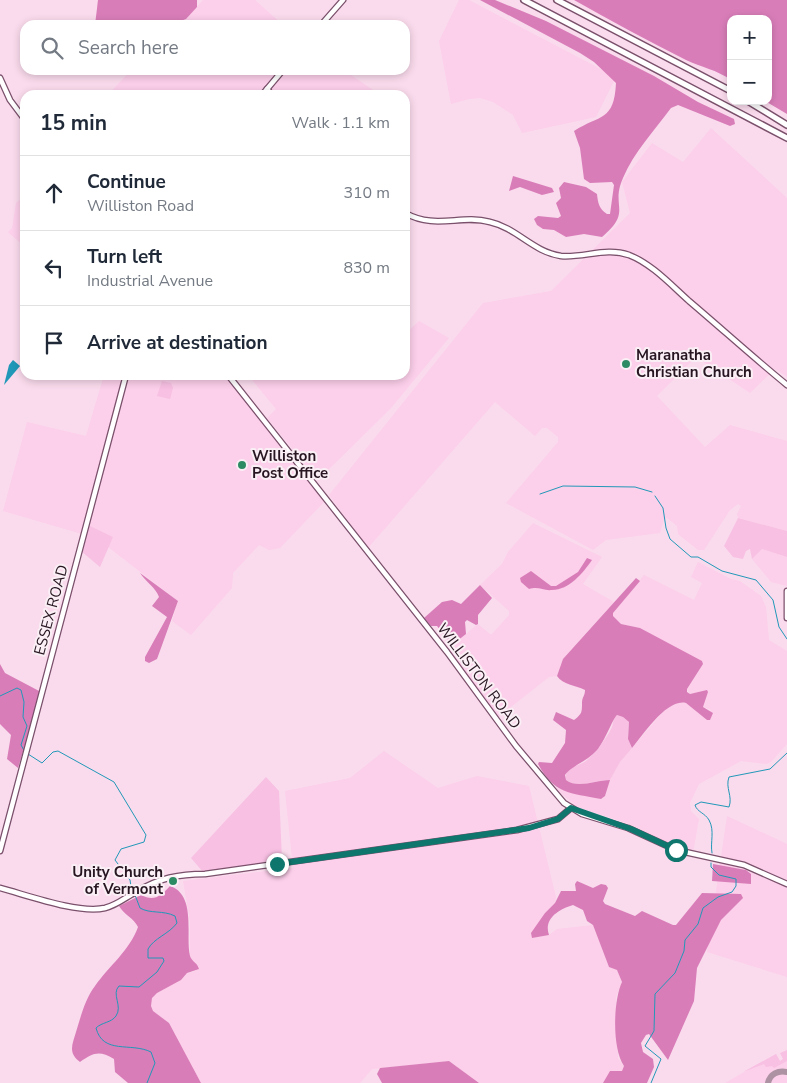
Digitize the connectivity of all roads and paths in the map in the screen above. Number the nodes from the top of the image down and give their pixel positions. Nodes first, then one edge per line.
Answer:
1 (343, 0) edge
2 (524, 0) edge
3 (557, 0) edge
4 (325, 20) edge
5 (279, 75) edge
6 (0, 78) edge
7 (727, 89) edge
8 (267, 90) edge
9 (754, 105) edge
10 (20, 113) edge
11 (787, 125) edge
12 (787, 138) edge
13 (410, 215) edge
14 (125, 380) edge
15 (232, 380) edge
16 (787, 385) edge
17 (787, 591) edge
18 (787, 618) edge
19 (571, 808) junction
20 (0, 851) edge
21 (787, 884) edge
22 (0, 888) edge

1 - 4 main road
2 - 12 highway
3 - 7 highway
5 - 8 main road
6 - 10 main road
9 - 11 highway
13 - 16 main road
14 - 20 main road, ESSEX ROAD
15 - 19 main road, WILLISTON ROAD
17 - 18 main road
19 - 21 main road, WILLISTON ROAD
19 - 22 main road

